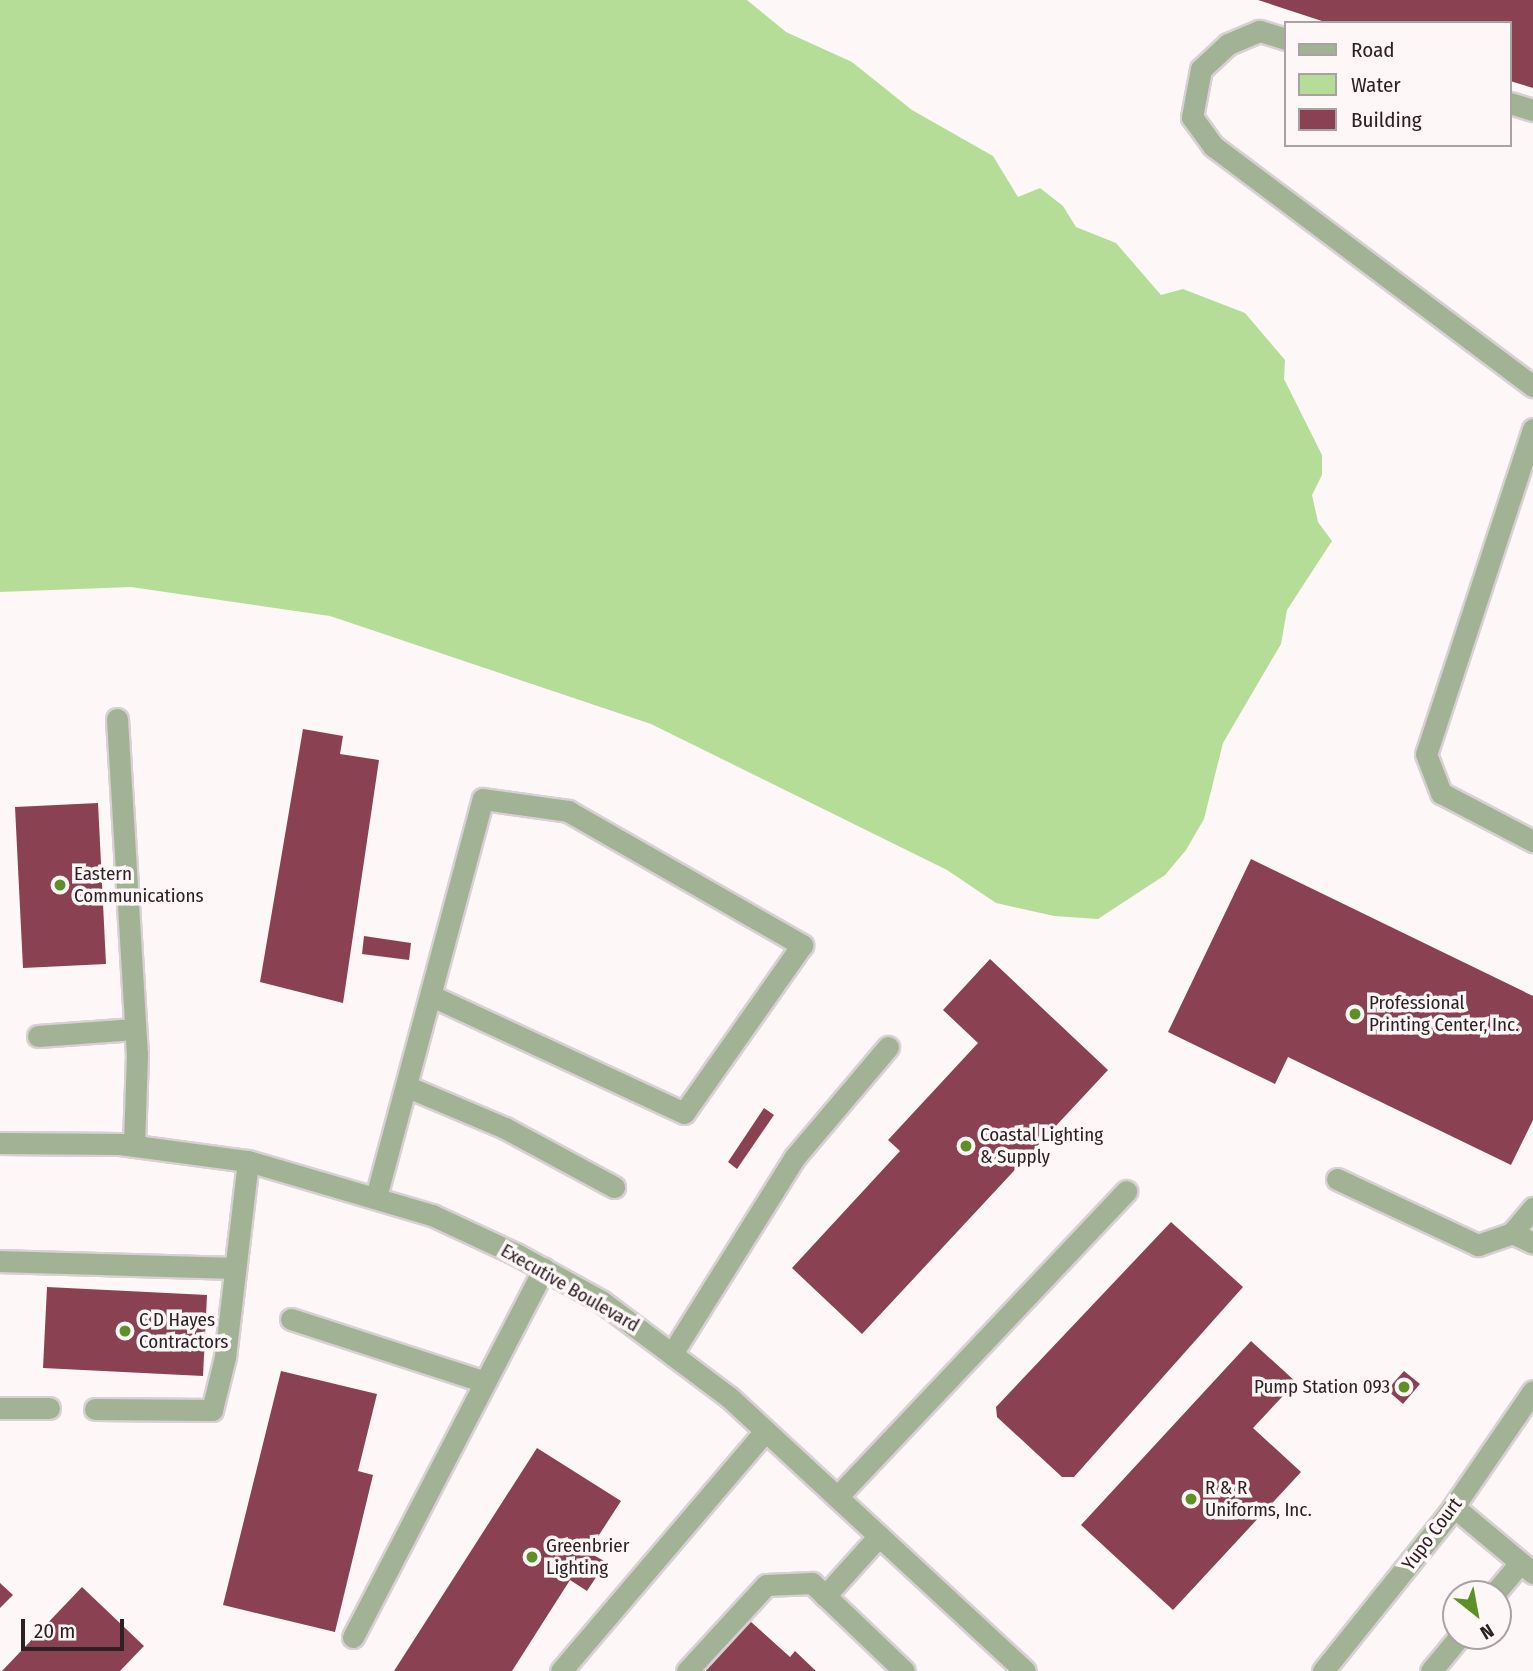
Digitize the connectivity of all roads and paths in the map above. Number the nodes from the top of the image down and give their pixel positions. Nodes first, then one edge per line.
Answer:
1 (1284, 38) edge
2 (1512, 104) edge
3 (1533, 110) edge
4 (1533, 386) edge
5 (1533, 429) edge
6 (117, 719) dead end
7 (1533, 841) edge
8 (432, 996) junction
9 (135, 1029) junction
10 (37, 1036) dead end
11 (888, 1047) dead end
12 (408, 1087) junction
13 (0, 1143) edge
14 (134, 1145) junction
15 (248, 1161) junction
16 (1337, 1179) dead end
17 (614, 1188) dead end
18 (1126, 1191) dead end
19 (376, 1197) junction
20 (1533, 1208) edge
21 (1513, 1233) junction
22 (1533, 1243) edge
23 (0, 1261) edge
24 (233, 1268) junction
25 (544, 1269) junction
26 (291, 1320) dead end
27 (673, 1352) junction
28 (485, 1382) junction
29 (1533, 1391) edge
30 (0, 1408) edge
31 (49, 1408) dead end
32 (95, 1409) dead end
33 (765, 1431) junction
34 (837, 1497) junction
35 (1454, 1507) junction
36 (879, 1536) junction
37 (1527, 1568) edge
38 (1512, 1580) edge
39 (825, 1596) junction
40 (353, 1637) dead end
41 (1448, 1650) edge
42 (561, 1671) edge
43 (687, 1671) edge
44 (904, 1671) edge
45 (1025, 1671) edge
46 (1323, 1671) edge
47 (1430, 1671) edge

1 - 4 street
2 - 3 street
5 - 7 street
6 - 9 street
8 - 8 street
8 - 12 street
9 - 10 street
9 - 14 street
11 - 27 street
12 - 17 street
12 - 19 street
13 - 14 street, Executive Boulevard
14 - 15 street, Executive Boulevard
15 - 19 street, Executive Boulevard
15 - 24 street
16 - 21 street
18 - 34 street
19 - 25 street, Executive Boulevard
20 - 21 street
21 - 22 street
23 - 24 street
24 - 32 street
25 - 27 street, Executive Boulevard
25 - 28 street
26 - 28 street
27 - 33 street, Executive Boulevard
28 - 40 street
29 - 35 street, Yupo Court
30 - 31 street
33 - 34 street, Executive Boulevard
33 - 42 street
34 - 36 street, Executive Boulevard
35 - 37 street
35 - 46 street, Yupo Court
36 - 39 street
36 - 45 street, Executive Boulevard
37 - 38 street
39 - 43 street
39 - 44 street
41 - 47 street

